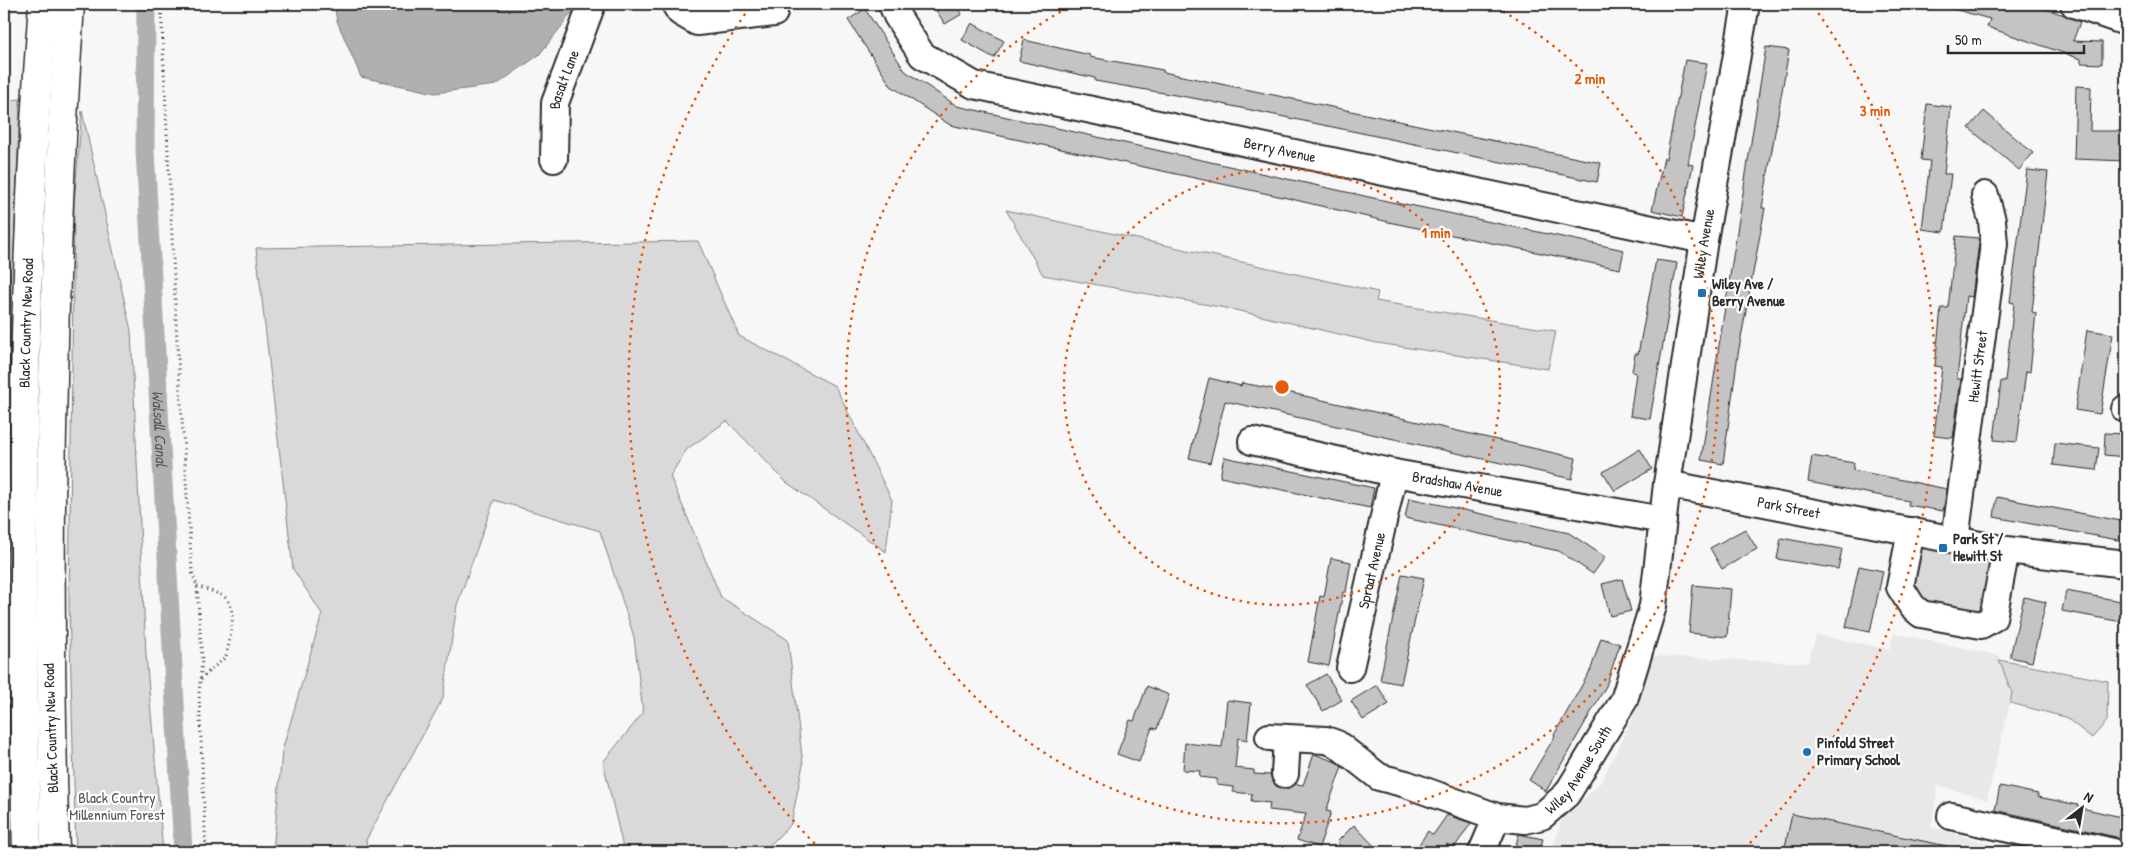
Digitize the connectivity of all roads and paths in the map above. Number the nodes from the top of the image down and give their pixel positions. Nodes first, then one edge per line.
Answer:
1 (43, 4) edge
2 (70, 4) edge
3 (161, 4) edge
4 (592, 4) edge
5 (675, 4) edge
6 (892, 4) edge
7 (1746, 4) edge
8 (2074, 4) edge
9 (774, 13) dead end
10 (2126, 22) edge
11 (554, 159) dead end
12 (1985, 194) dead end
13 (1704, 240) junction
14 (1252, 441) dead end
15 (1394, 473) junction
16 (1667, 484) junction
17 (1663, 520) junction
18 (1911, 530) junction
19 (1955, 540) junction
20 (2006, 550) junction
21 (2126, 564) edge
22 (197, 586) junction
23 (1350, 668) dead end
24 (201, 681) junction
25 (1285, 774) dead end
26 (1951, 816) dead end
27 (1497, 817) junction
28 (27, 852) edge
29 (55, 852) edge
30 (206, 852) edge
31 (1482, 852) edge
32 (2113, 852) edge

1 - 28 highway, Black Country New Road
2 - 29 highway, Black Country New Road
3 - 22 path
4 - 11 street, Basalt Lane
5 - 9 street
6 - 13 street, Berry Avenue
7 - 13 street, Wiley Avenue
8 - 10 street
12 - 19 street, Hewitt Street
13 - 16 street, Wiley Avenue
14 - 15 street, Bradshaw Avenue
15 - 17 street, Bradshaw Avenue
15 - 23 street, Sproat Avenue
16 - 17 street, Wiley Avenue South
16 - 18 street, Park Street
17 - 27 street, Wiley Avenue South
18 - 19 street, Park Street
18 - 20 street
19 - 20 street, Park Street
20 - 21 street, Park Street
22 - 24 path
22 - 24 path
24 - 30 path
25 - 27 street, Wiley Avenue South
26 - 32 street
27 - 31 street

